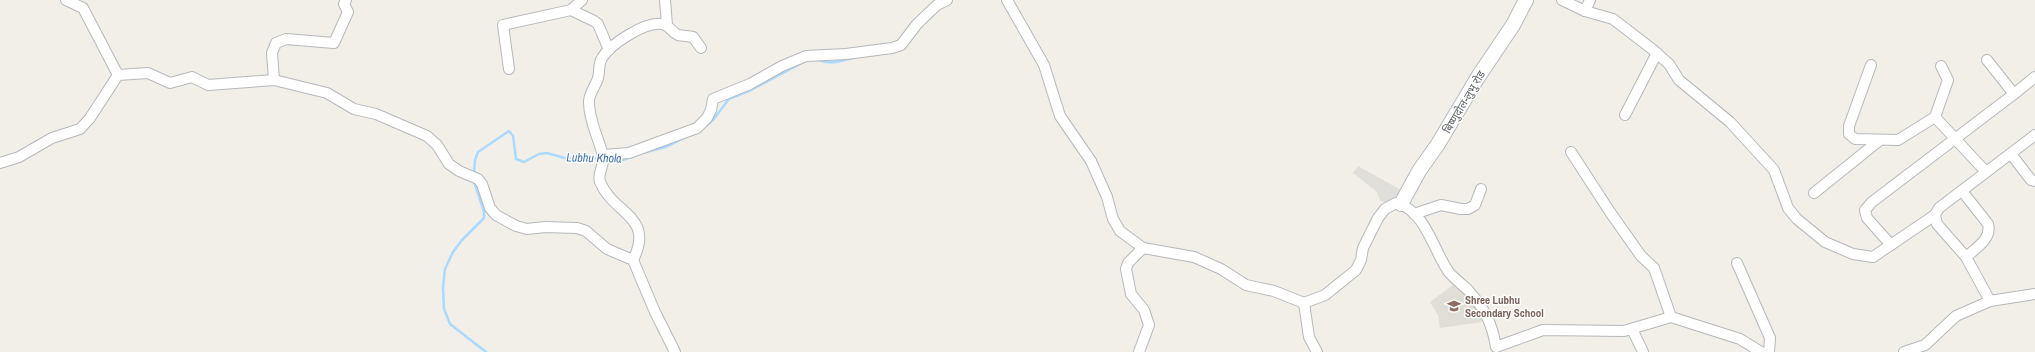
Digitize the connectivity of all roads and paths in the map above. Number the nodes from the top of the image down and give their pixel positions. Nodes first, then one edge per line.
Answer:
1 (66, 0) edge
2 (346, 0) edge
3 (582, 0) edge
4 (665, 0) edge
5 (947, 0) edge
6 (1007, 0) edge
7 (1526, 0) edge
8 (1562, 0) edge
9 (1590, 0) edge
10 (571, 10) junction
11 (1585, 11) junction
12 (667, 25) junction
13 (702, 48) dead end
14 (609, 50) junction
15 (1657, 53) junction
16 (1987, 60) dead end
17 (1871, 65) dead end
18 (1941, 66) dead end
19 (509, 69) dead end
20 (118, 75) junction
21 (2035, 77) edge
22 (274, 80) junction
23 (2014, 94) junction
24 (1625, 115) dead end
25 (1935, 117) junction
26 (2035, 135) edge
27 (1955, 139) junction
28 (1880, 140) junction
29 (1571, 152) dead end
30 (2011, 154) junction
31 (603, 159) junction
32 (0, 163) edge
33 (1986, 172) junction
34 (2035, 181) edge
35 (1481, 189) dead end
36 (1962, 191) junction
37 (1814, 193) dead end
38 (1401, 204) junction
39 (1414, 214) junction
40 (1935, 215) junction
41 (1891, 245) junction
42 (1143, 248) junction
43 (1966, 257) junction
44 (633, 260) junction
45 (1737, 263) dead end
46 (2035, 294) edge
47 (1990, 301) junction
48 (1304, 303) junction
49 (1671, 317) junction
50 (1632, 329) junction
51 (1494, 349) edge
52 (675, 352) edge
53 (1140, 352) edge
54 (1316, 352) edge
55 (1643, 352) edge
56 (1761, 352) edge
57 (1770, 352) edge
58 (1904, 352) edge

1 - 20 street
2 - 22 street
3 - 10 street
4 - 12 street
5 - 31 street
6 - 42 street
7 - 38 street, बिष्णुदोल-लुभु रोड
8 - 11 street
9 - 11 street
10 - 14 street
10 - 19 street
11 - 15 street
12 - 13 street
12 - 14 street
14 - 31 street
15 - 24 street
15 - 41 street
16 - 23 street
17 - 28 street
18 - 25 street
20 - 22 street
20 - 32 street
21 - 23 street
22 - 44 street
23 - 27 street
25 - 27 street
25 - 28 street
26 - 30 street
27 - 33 street
27 - 41 street
28 - 37 street
29 - 49 street
30 - 33 street
30 - 34 street
31 - 44 street
33 - 36 street
35 - 39 street
36 - 40 street
36 - 43 street
38 - 39 street
38 - 48 street
39 - 51 street
40 - 41 street
40 - 43 street
42 - 48 street
42 - 53 street
43 - 47 street
44 - 52 street
45 - 57 street
46 - 47 street
47 - 58 street
48 - 54 street
49 - 50 street
49 - 56 street
50 - 51 street
50 - 55 street

